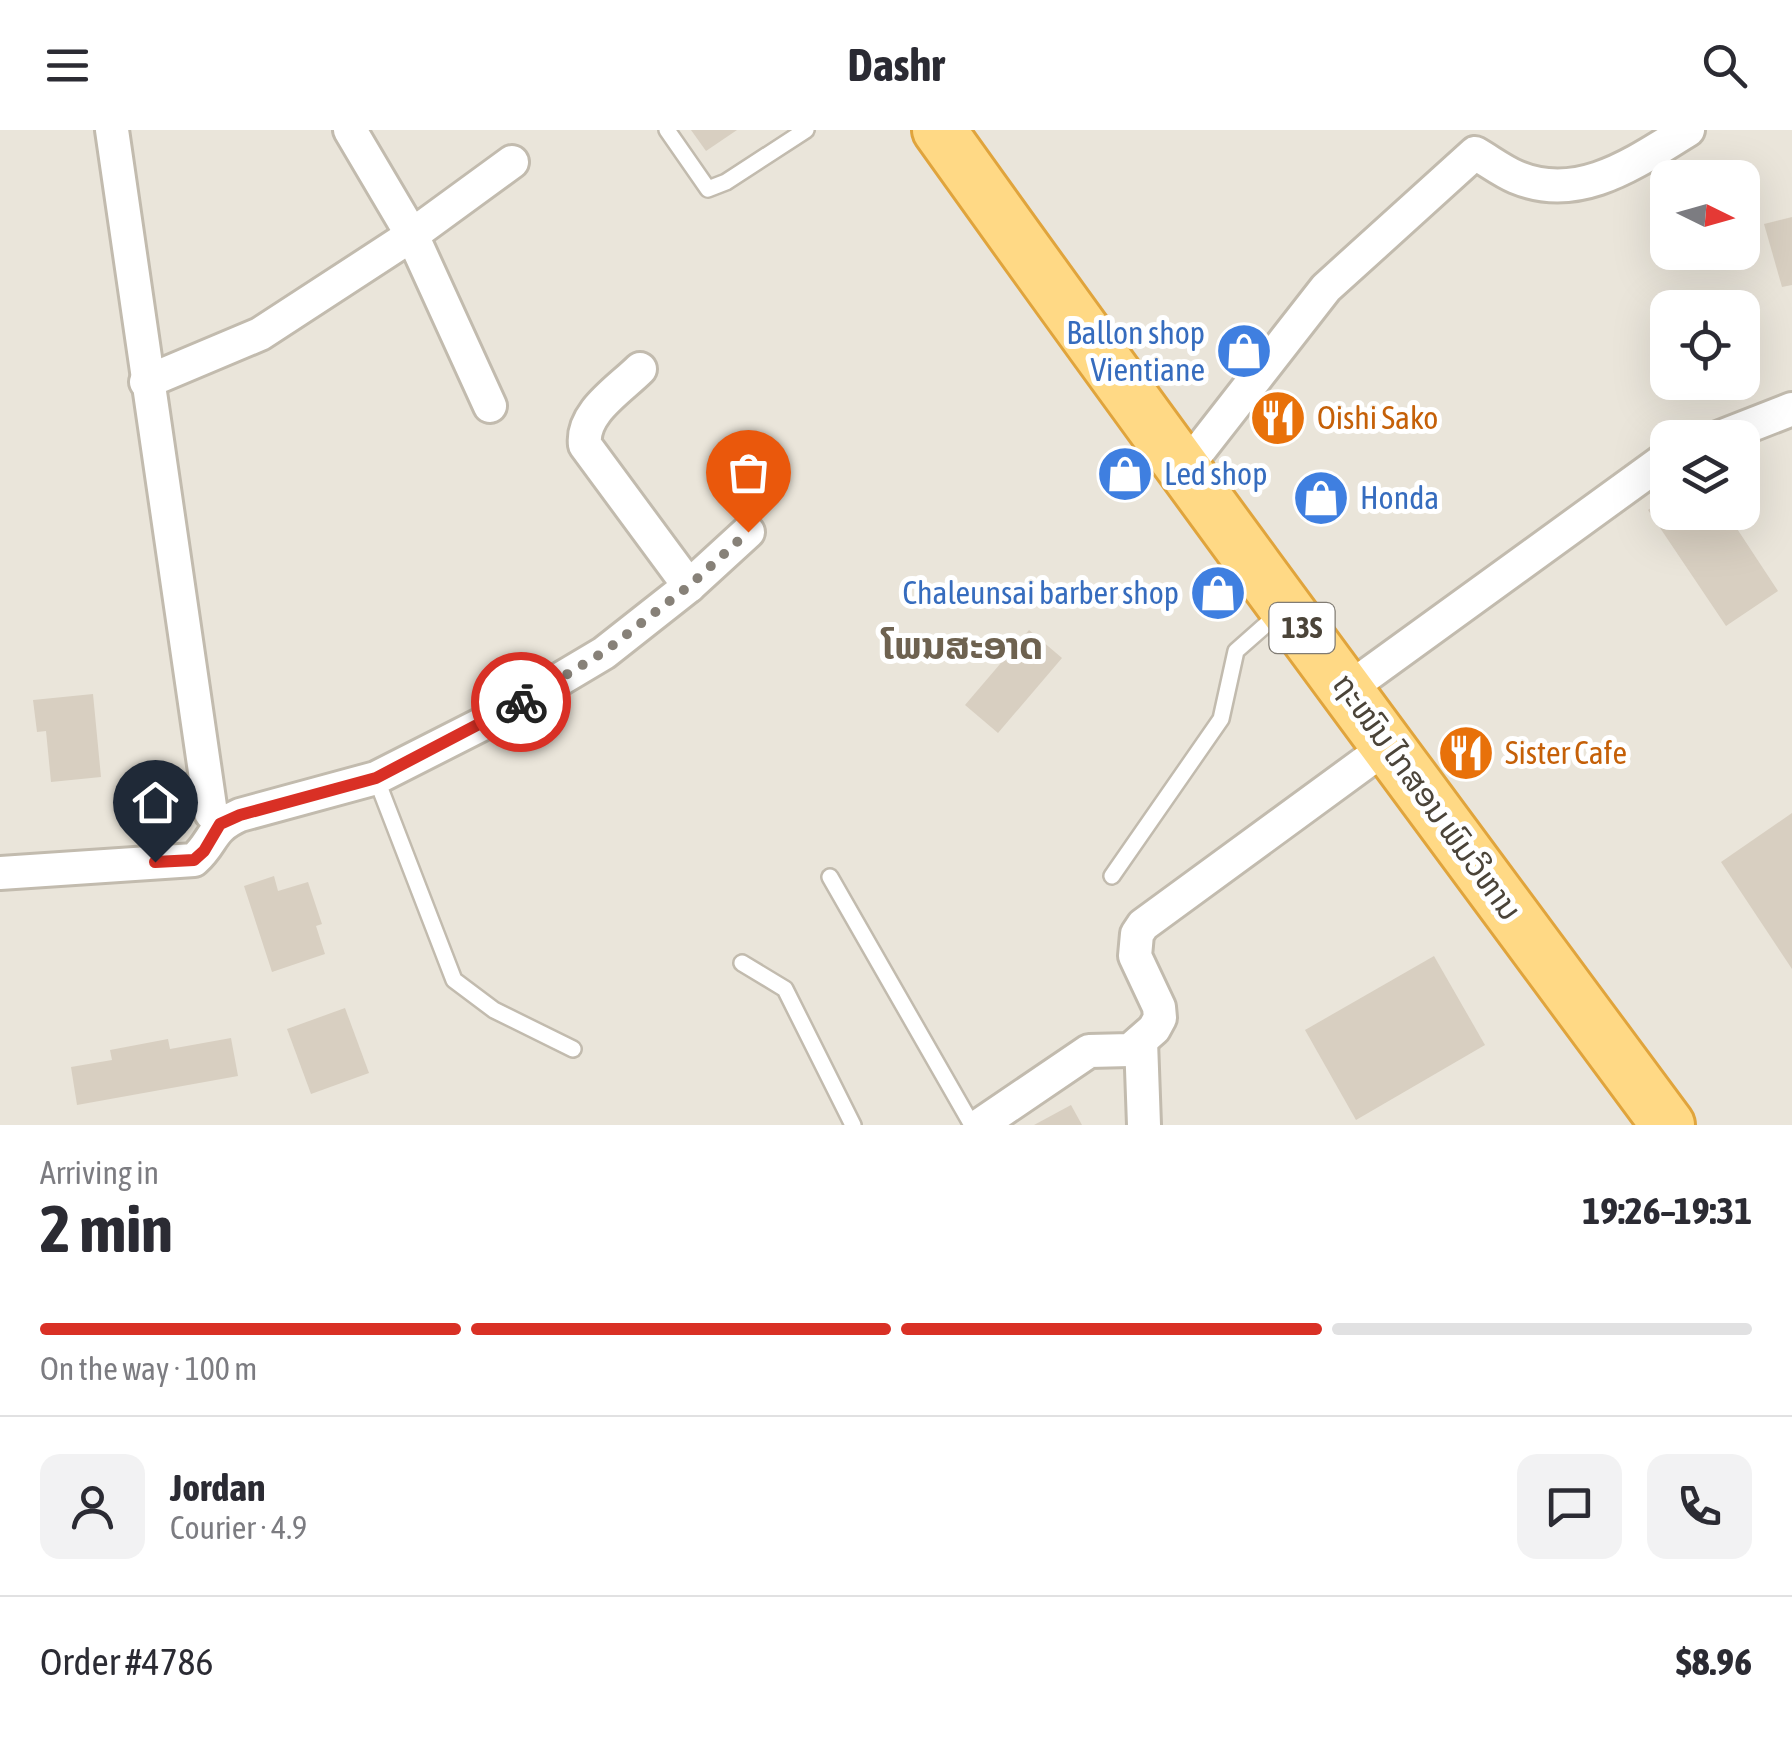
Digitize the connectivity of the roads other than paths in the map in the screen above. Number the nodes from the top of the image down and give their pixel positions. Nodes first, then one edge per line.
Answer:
1 (112, 130) edge
2 (350, 130) edge
3 (667, 130) edge
4 (806, 130) edge
5 (940, 130) edge
6 (968, 130) edge
7 (1688, 130) edge
8 (1464, 142) edge
9 (512, 162) dead end
10 (412, 235) junction
11 (640, 370) dead end
12 (146, 382) junction
13 (490, 406) dead end
14 (1792, 410) edge
15 (1760, 422) edge
16 (1198, 452) junction
17 (1650, 470) edge
18 (748, 532) dead end
19 (689, 586) junction
20 (1286, 607) junction
21 (1366, 676) junction
22 (1389, 745) junction
23 (376, 778) junction
24 (220, 824) junction
25 (0, 873) edge
26 (1112, 876) dead end
27 (830, 877) dead end
28 (742, 963) dead end
29 (1141, 1041) junction
30 (573, 1049) dead end
31 (853, 1125) edge
32 (972, 1125) edge
33 (980, 1125) edge
34 (1144, 1125) edge
35 (1668, 1125) edge
36 (1696, 1125) edge

1 - 12 street
2 - 10 street
3 - 4 lane
5 - 20 highway, ຖະໜົນ ໄກສອນ ພົມວິຫານ / 13S
6 - 16 highway, ຖະໜົນ ໄກສອນ ພົມວິຫານ / 13S
7 - 8 street
8 - 16 street
9 - 10 street
10 - 12 street
10 - 13 street
11 - 19 street
12 - 24 street
14 - 15 street
16 - 21 highway, ຖະໜົນ ໄກສອນ ພົມວິຫານ / 13S
17 - 21 street
18 - 19 street
19 - 23 street
20 - 22 highway, ຖະໜົນ ໄກສອນ ພົມວິຫານ / 13S
20 - 26 lane
21 - 36 highway, ຖະໜົນ ໄກສອນ ພົມວິຫານ / 13S
22 - 29 street
22 - 35 highway, ຖະໜົນ ໄກສອນ ພົມວິຫານ / 13S
23 - 24 street
23 - 30 lane
24 - 25 street
27 - 32 lane
28 - 31 lane
29 - 33 street
29 - 34 street

